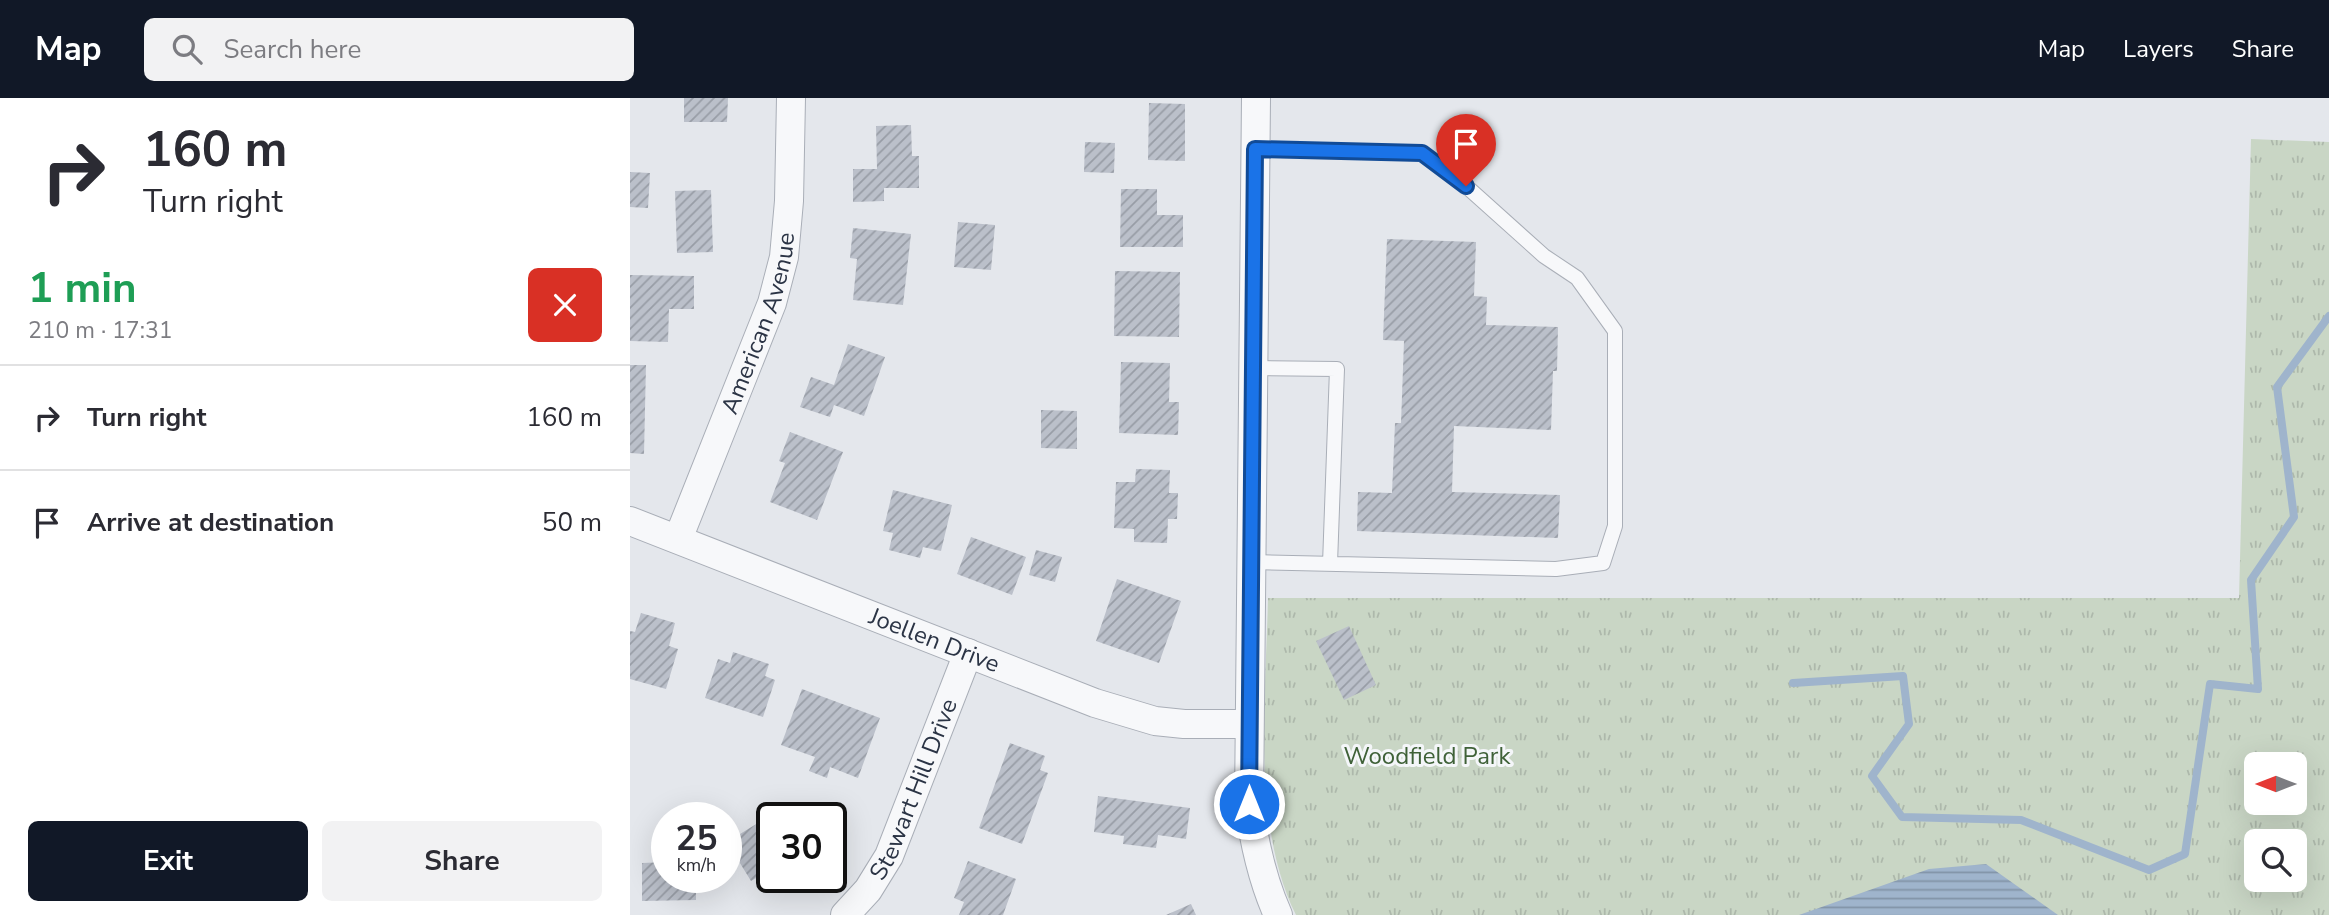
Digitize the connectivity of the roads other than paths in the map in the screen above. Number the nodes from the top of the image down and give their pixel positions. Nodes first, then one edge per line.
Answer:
1 (790, 98) edge
2 (1256, 98) edge
3 (1255, 149) junction
4 (1253, 368) junction
5 (630, 521) edge
6 (678, 539) junction
7 (1250, 562) junction
8 (1330, 564) junction
9 (968, 653) junction
10 (1248, 724) junction
11 (845, 915) edge
12 (1278, 915) edge

1 - 6 street, American Avenue
2 - 3 street
3 - 4 street
3 - 8 lane
4 - 7 street
4 - 8 lane
5 - 6 street, Joellen Drive
6 - 9 street, Joellen Drive
7 - 8 lane
7 - 10 street
9 - 10 street, Joellen Drive
9 - 11 street, Stewart Hill Drive
10 - 12 street

